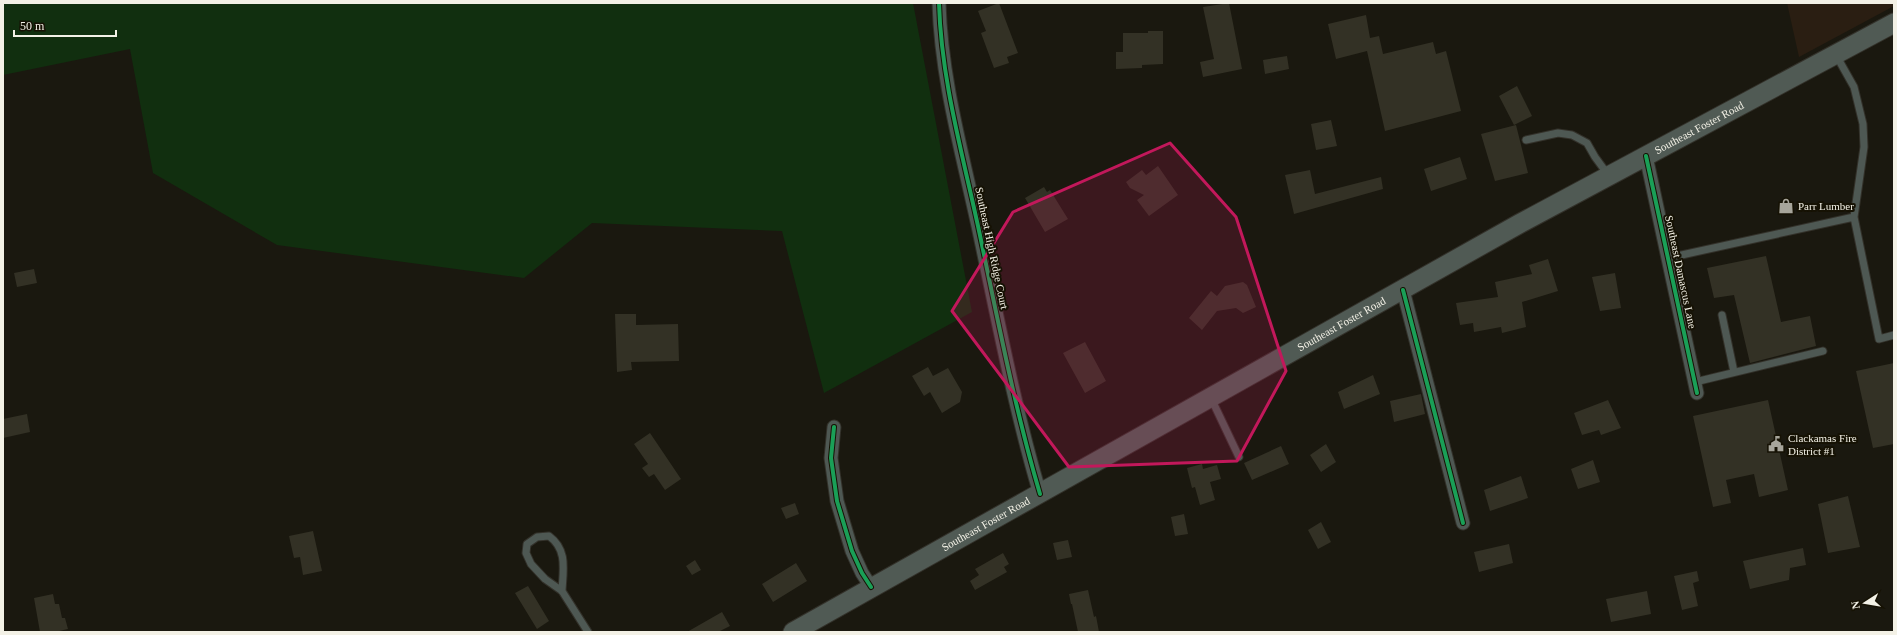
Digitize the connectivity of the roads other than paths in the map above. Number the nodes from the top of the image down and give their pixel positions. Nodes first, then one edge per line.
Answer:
1 (939, 3) edge
2 (1894, 24) edge
3 (1836, 54) junction
4 (1526, 140) dead end
5 (1646, 156) junction
6 (1609, 176) junction
7 (1854, 217) junction
8 (1668, 258) junction
9 (1403, 290) junction
10 (1722, 315) dead end
11 (1894, 336) edge
12 (1823, 351) dead end
13 (1734, 372) junction
14 (1696, 387) joint
15 (1211, 398) junction
16 (834, 427) dead end
17 (1239, 456) dead end
18 (1040, 494) junction
19 (1464, 524) dead end
20 (872, 587) junction
21 (562, 591) junction
22 (588, 632) edge
23 (793, 632) edge

1 - 18 street, Southeast High Ridge Court
2 - 3 main road, Southeast Foster Road
3 - 5 main road, Southeast Foster Road
3 - 7 lane
4 - 6 lane
5 - 6 main road, Southeast Foster Road
5 - 8 street, Southeast Damascus Lane
6 - 9 main road, Southeast Foster Road
7 - 8 lane
7 - 11 lane
8 - 14 street, Southeast Damascus Lane
9 - 15 main road, Southeast Foster Road
9 - 19 street
10 - 13 lane
12 - 13 lane
13 - 14 lane
15 - 17 lane
15 - 18 main road, Southeast Foster Road
16 - 20 street
18 - 20 main road, Southeast Foster Road
20 - 23 main road, Southeast Foster Road
21 - 21 lane
21 - 22 lane

